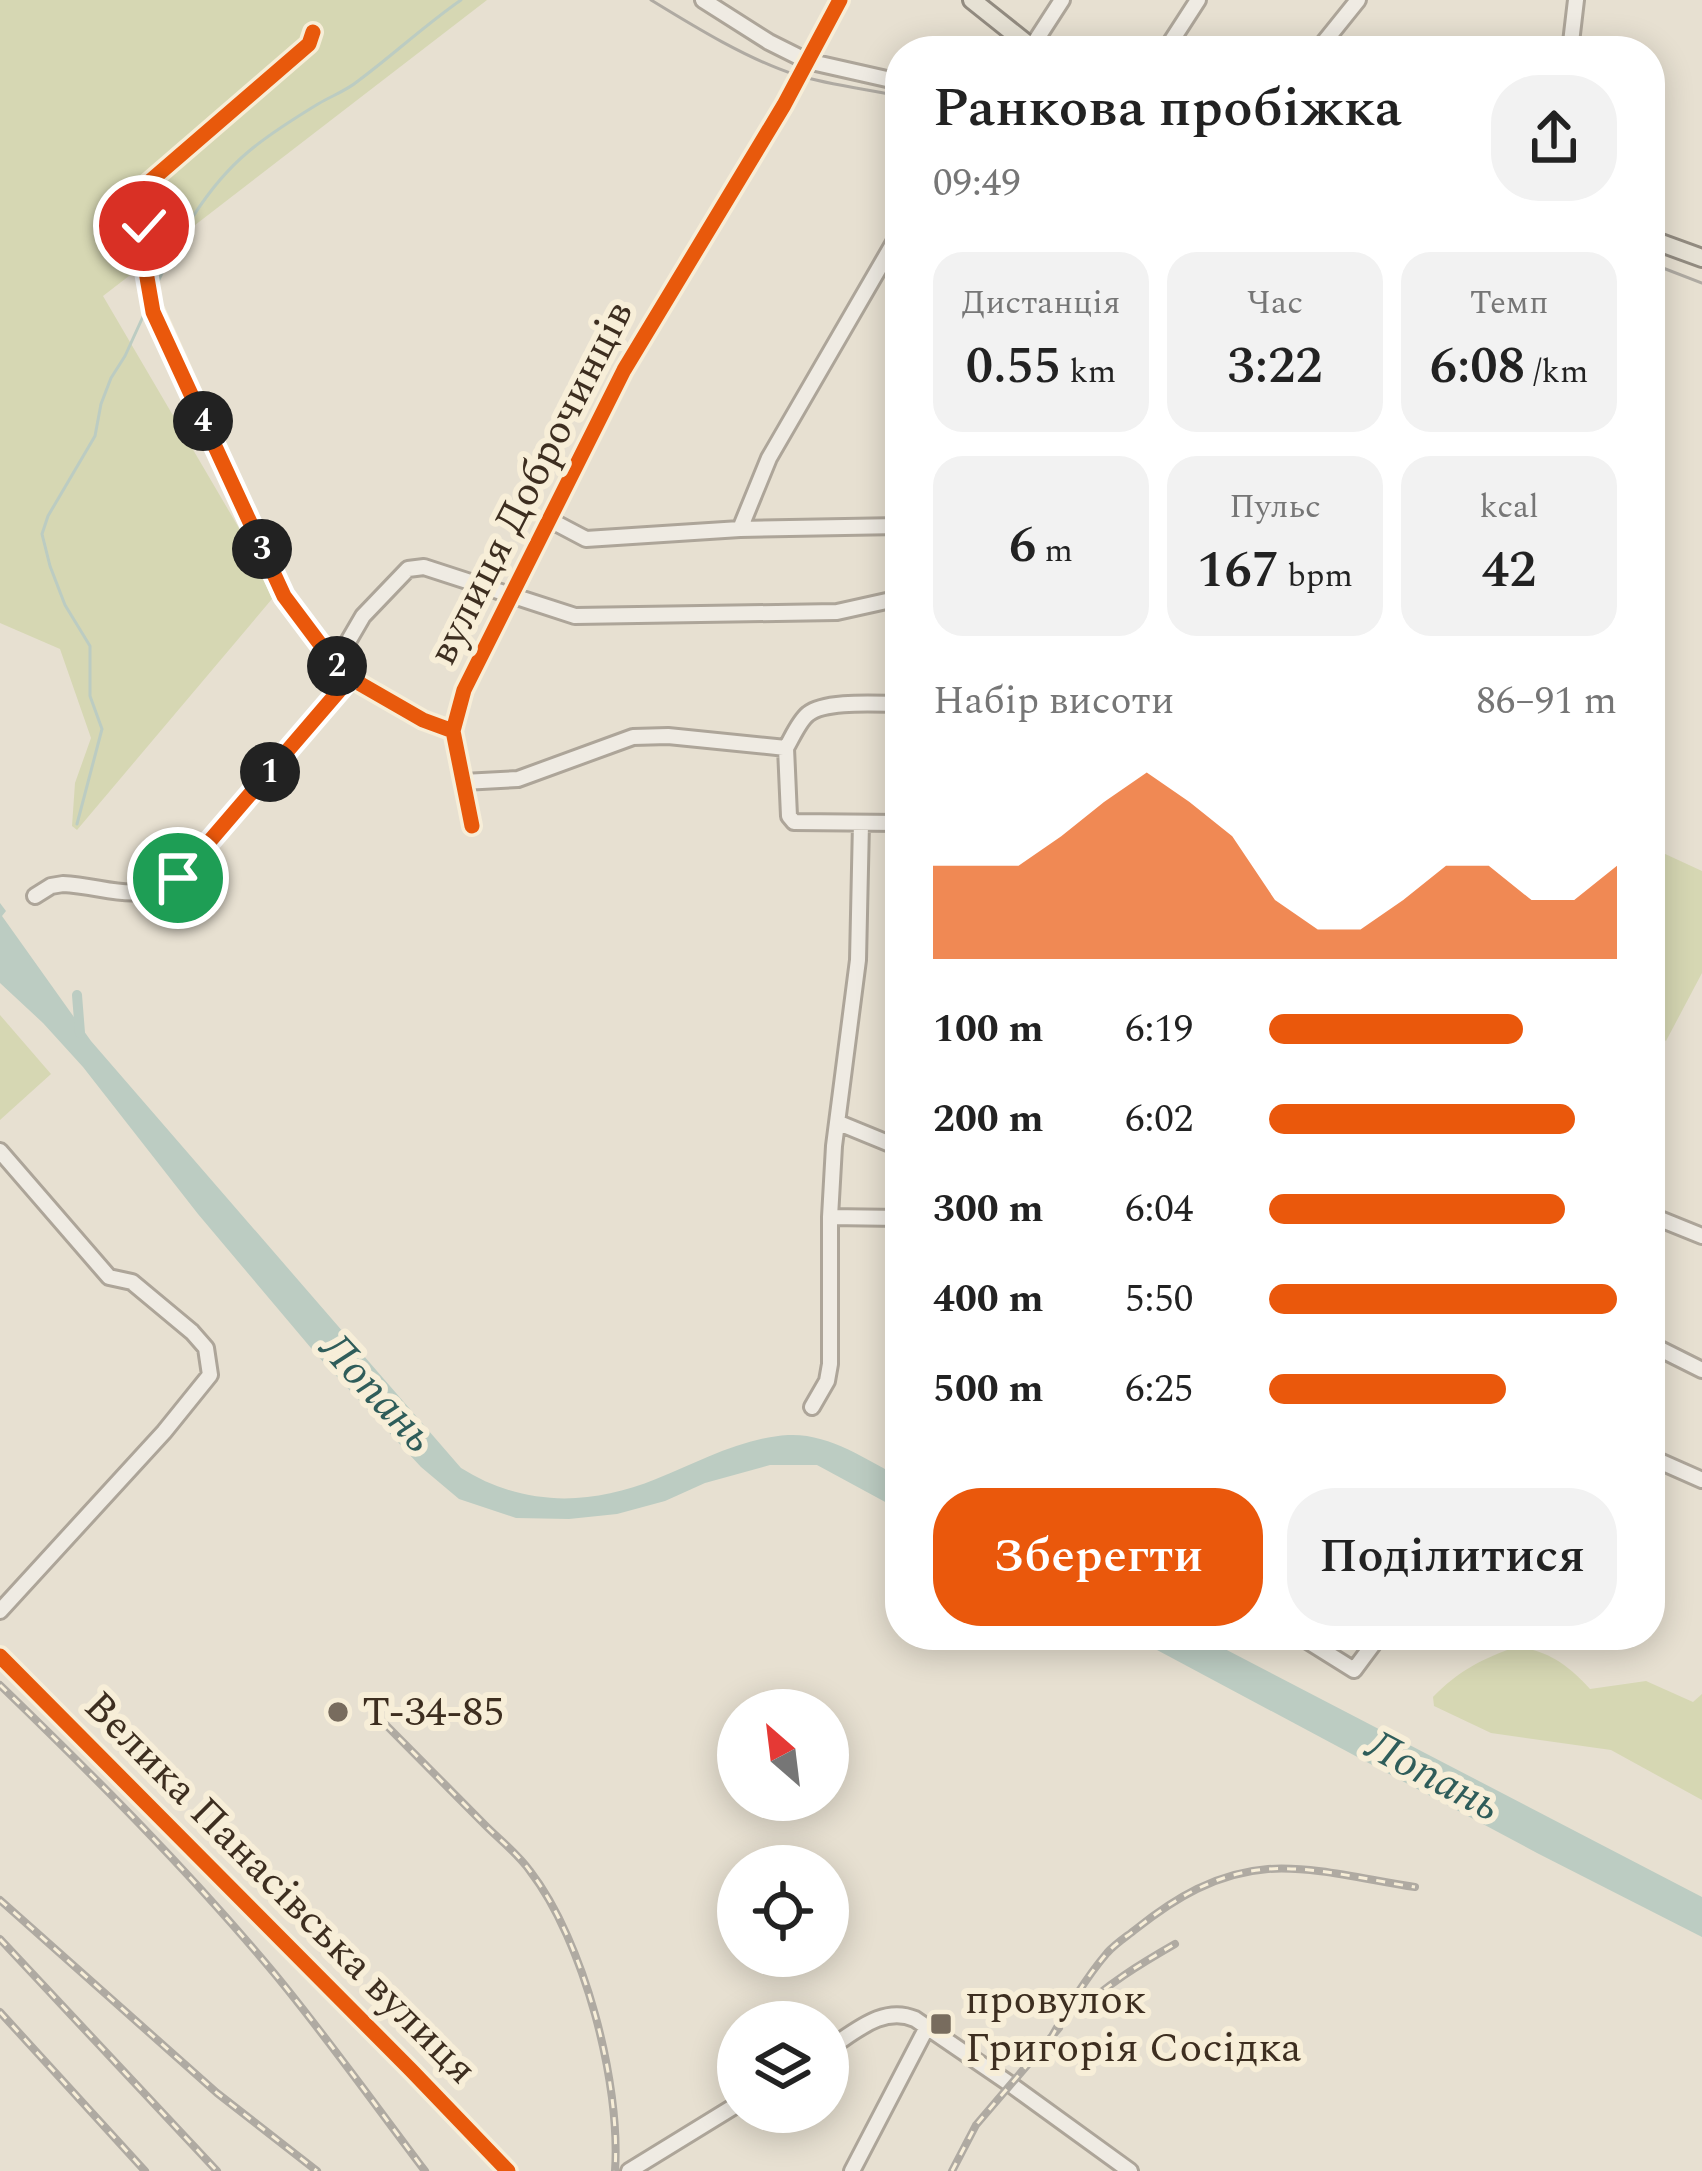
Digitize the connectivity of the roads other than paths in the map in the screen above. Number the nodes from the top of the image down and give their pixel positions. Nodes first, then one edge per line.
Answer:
1 (703, 0) edge
2 (840, 0) edge
3 (972, 0) edge
4 (1062, 0) edge
5 (1198, 0) edge
6 (1358, 0) edge
7 (1576, 0) edge
8 (313, 32) dead end
9 (1018, 36) edge
10 (1041, 36) edge
11 (1175, 36) edge
12 (1329, 36) edge
13 (1572, 36) edge
14 (807, 61) junction
15 (885, 79) edge
16 (1665, 244) edge
17 (1702, 258) edge
18 (885, 267) edge
19 (550, 520) junction
20 (885, 526) edge
21 (740, 529) junction
22 (512, 597) junction
23 (885, 601) edge
24 (335, 664) junction
25 (350, 678) junction
26 (885, 704) edge
27 (453, 731) junction
28 (786, 748) junction
29 (464, 782) junction
30 (861, 823) junction
31 (885, 823) edge
32 (472, 826) dead end
33 (35, 896) dead end
34 (839, 1123) junction
35 (885, 1142) edge
36 (0, 1151) edge
37 (830, 1217) junction
38 (885, 1218) edge
39 (1665, 1222) edge
40 (1702, 1236) edge
41 (1665, 1352) edge
42 (1702, 1370) edge
43 (812, 1407) dead end
44 (1665, 1464) edge
45 (1702, 1480) edge
46 (0, 1611) edge
47 (1322, 1650) edge
48 (1369, 1650) edge
49 (0, 1656) edge
50 (927, 2027) junction
51 (849, 2037) edge
52 (717, 2117) edge
53 (508, 2171) edge
54 (629, 2171) edge
55 (852, 2171) edge
56 (1130, 2171) edge

1 - 14 street
2 - 14 street, вулиця Доброчинців
3 - 9 main road
4 - 10 street
5 - 11 street
6 - 12 street
7 - 13 street
8 - 24 street, вулиця Доброчинців
14 - 15 street
14 - 19 street, вулиця Доброчинців
16 - 17 main road
18 - 21 street
19 - 21 street
19 - 22 street, вулиця Доброчинців
20 - 21 street
22 - 23 street
22 - 24 street
22 - 27 street, вулиця Доброчинців
24 - 25 street, вулиця Доброчинців
25 - 27 street, вулиця Доброчинців
25 - 33 street
26 - 28 street
27 - 29 street
28 - 29 street
28 - 30 street
29 - 32 street
30 - 31 street
30 - 34 street
34 - 35 street
34 - 37 street
36 - 46 street
37 - 38 street
37 - 43 street
39 - 40 street
41 - 42 street
44 - 45 street
47 - 48 street
49 - 53 street, Велика Панасівська вулиця
50 - 51 street
50 - 55 street
50 - 56 street
52 - 54 street

